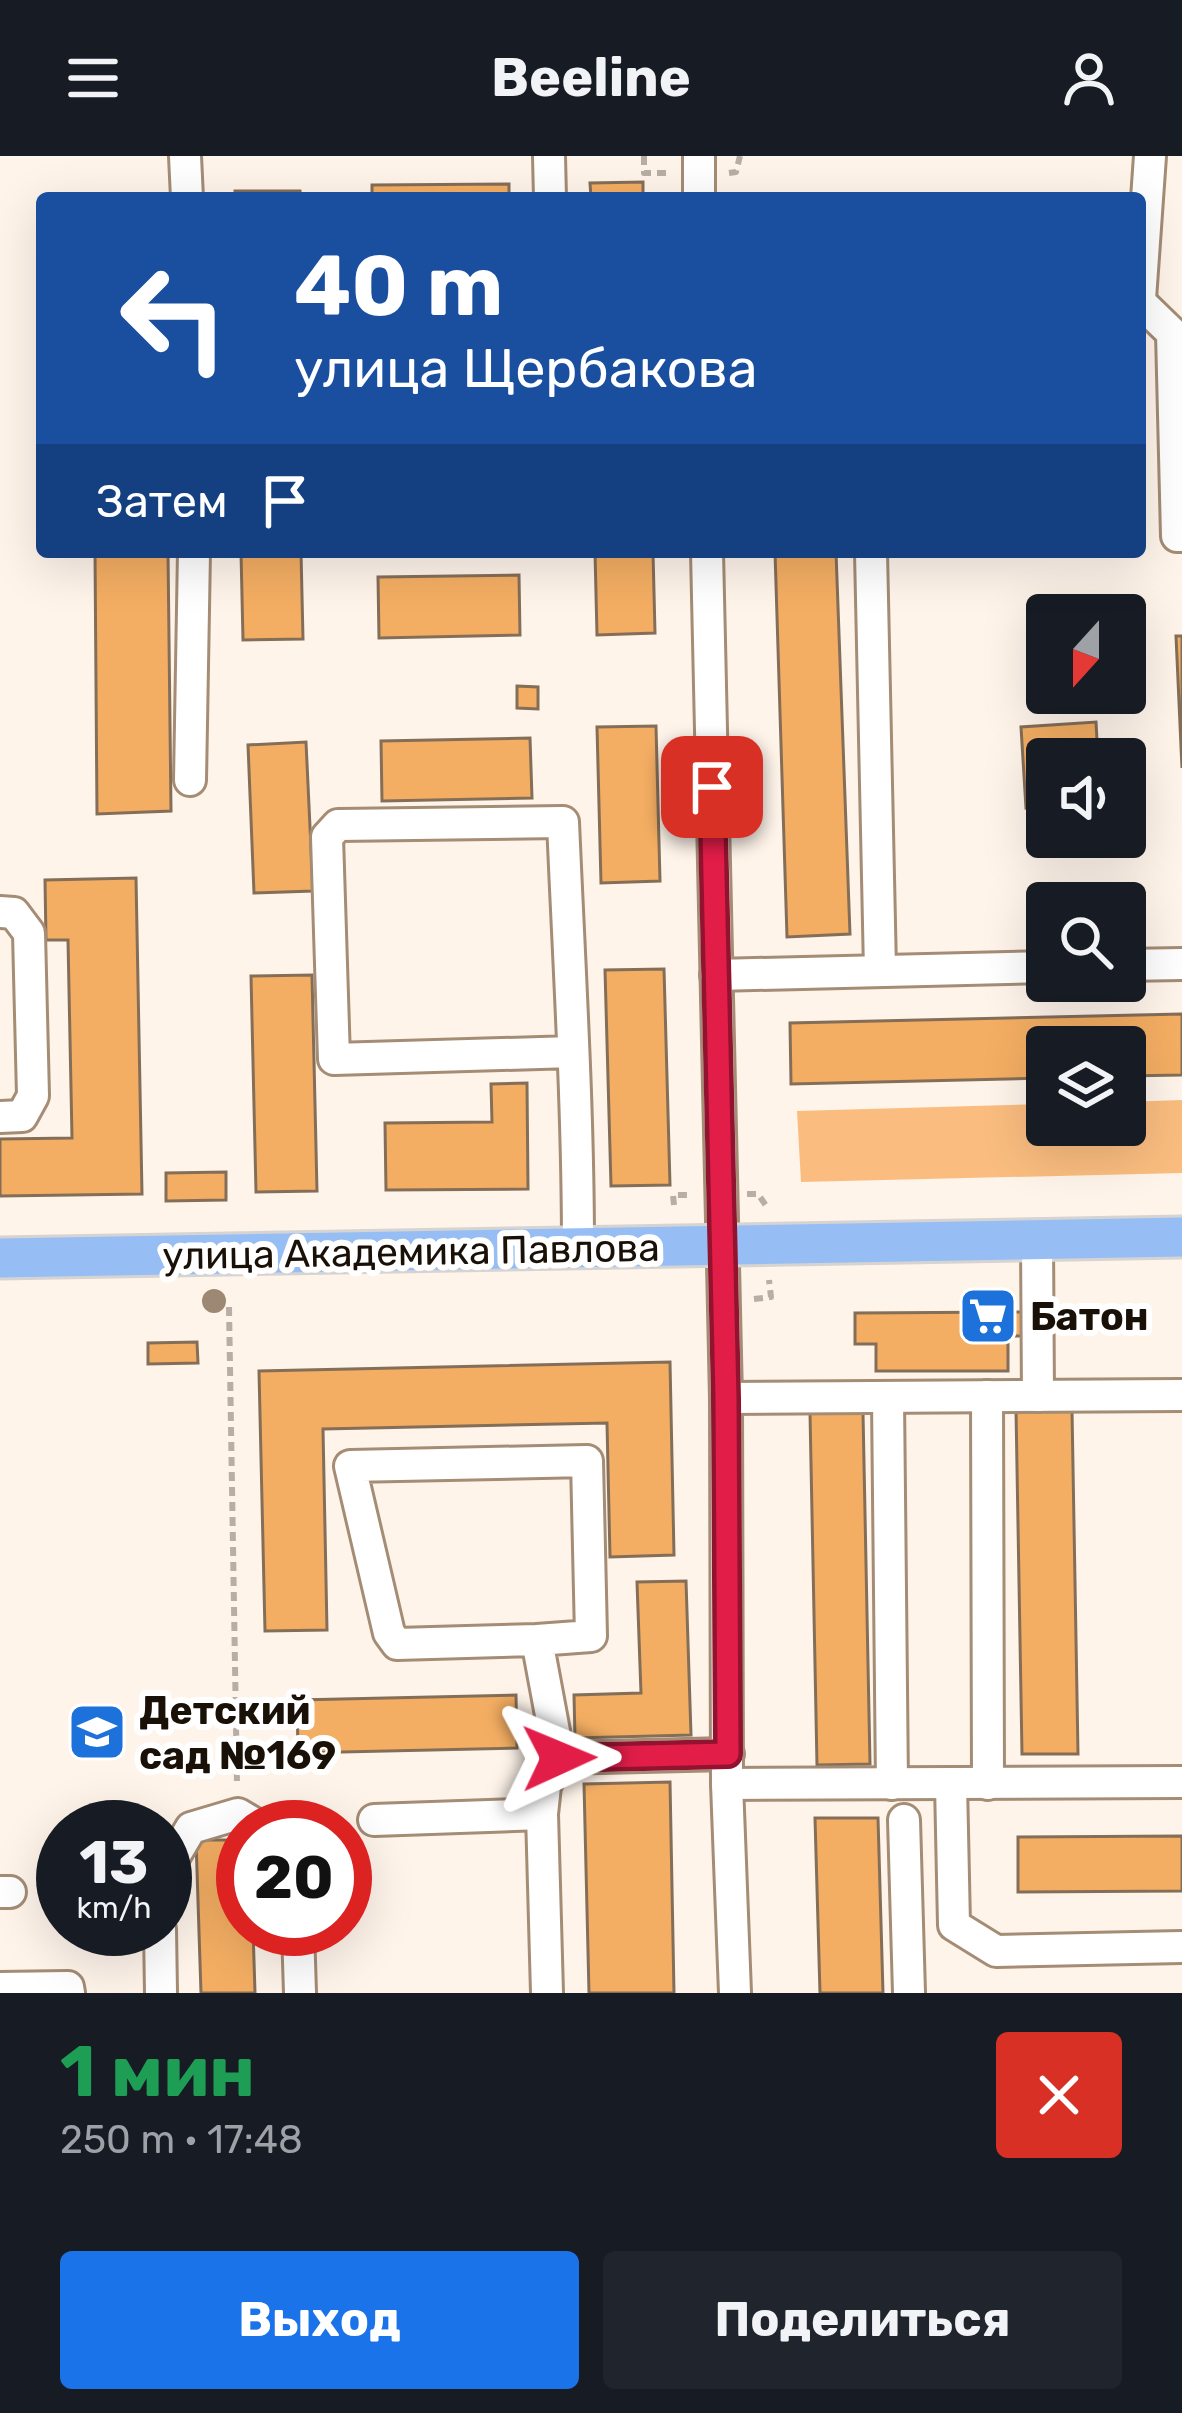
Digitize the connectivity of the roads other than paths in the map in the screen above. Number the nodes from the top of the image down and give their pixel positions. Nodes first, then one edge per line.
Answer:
1 (185, 156) edge
2 (549, 156) edge
3 (1150, 156) edge
4 (187, 192) edge
5 (550, 192) edge
6 (1146, 214) edge
7 (1146, 307) edge
8 (1182, 536) edge
9 (194, 558) edge
10 (707, 558) edge
11 (871, 558) edge
12 (190, 780) dead end
13 (0, 912) edge
14 (1182, 964) edge
15 (1146, 965) edge
16 (1026, 967) edge
17 (880, 970) junction
18 (716, 975) junction
19 (573, 1052) junction
20 (0, 1117) edge
21 (1182, 1238) edge
22 (1037, 1240) junction
23 (723, 1246) junction
24 (578, 1248) junction
25 (0, 1258) edge
26 (1182, 1395) edge
27 (987, 1396) junction
28 (1038, 1396) junction
29 (726, 1398) junction
30 (888, 1398) junction
31 (537, 1640) junction
32 (559, 1758) junction
33 (728, 1769) junction
34 (1182, 1782) edge
35 (892, 1784) junction
36 (951, 1784) junction
37 (988, 1784) junction
38 (542, 1814) junction
39 (374, 1820) dead end
40 (904, 1820) dead end
41 (1182, 1947) edge
42 (160, 1956) edge
43 (298, 1956) edge
44 (0, 1988) edge
45 (68, 1993) edge
46 (160, 1993) edge
47 (299, 1993) edge
48 (547, 1993) edge
49 (734, 1993) edge
50 (908, 1993) edge

1 - 4 street
2 - 5 street
3 - 6 street
7 - 8 street
9 - 12 street
10 - 18 street
11 - 17 street
13 - 20 street
14 - 15 street
16 - 17 street
17 - 18 street
18 - 23 street
19 - 19 street
19 - 24 street
21 - 22 main road, улица Академика Павлова
22 - 23 main road, улица Академика Павлова
22 - 28 street
23 - 24 main road, улица Академика Павлова
23 - 29 street
24 - 25 main road, улица Академика Павлова
26 - 28 street
27 - 28 street
27 - 30 street
27 - 37 street
29 - 30 street
29 - 33 street
30 - 35 street
31 - 31 street
31 - 32 street
32 - 33 street
32 - 38 street
33 - 35 street
33 - 49 street
34 - 37 street
35 - 36 street
36 - 37 street
36 - 41 street
38 - 39 street
38 - 48 street
40 - 50 street
42 - 46 street
43 - 47 street
44 - 45 street

